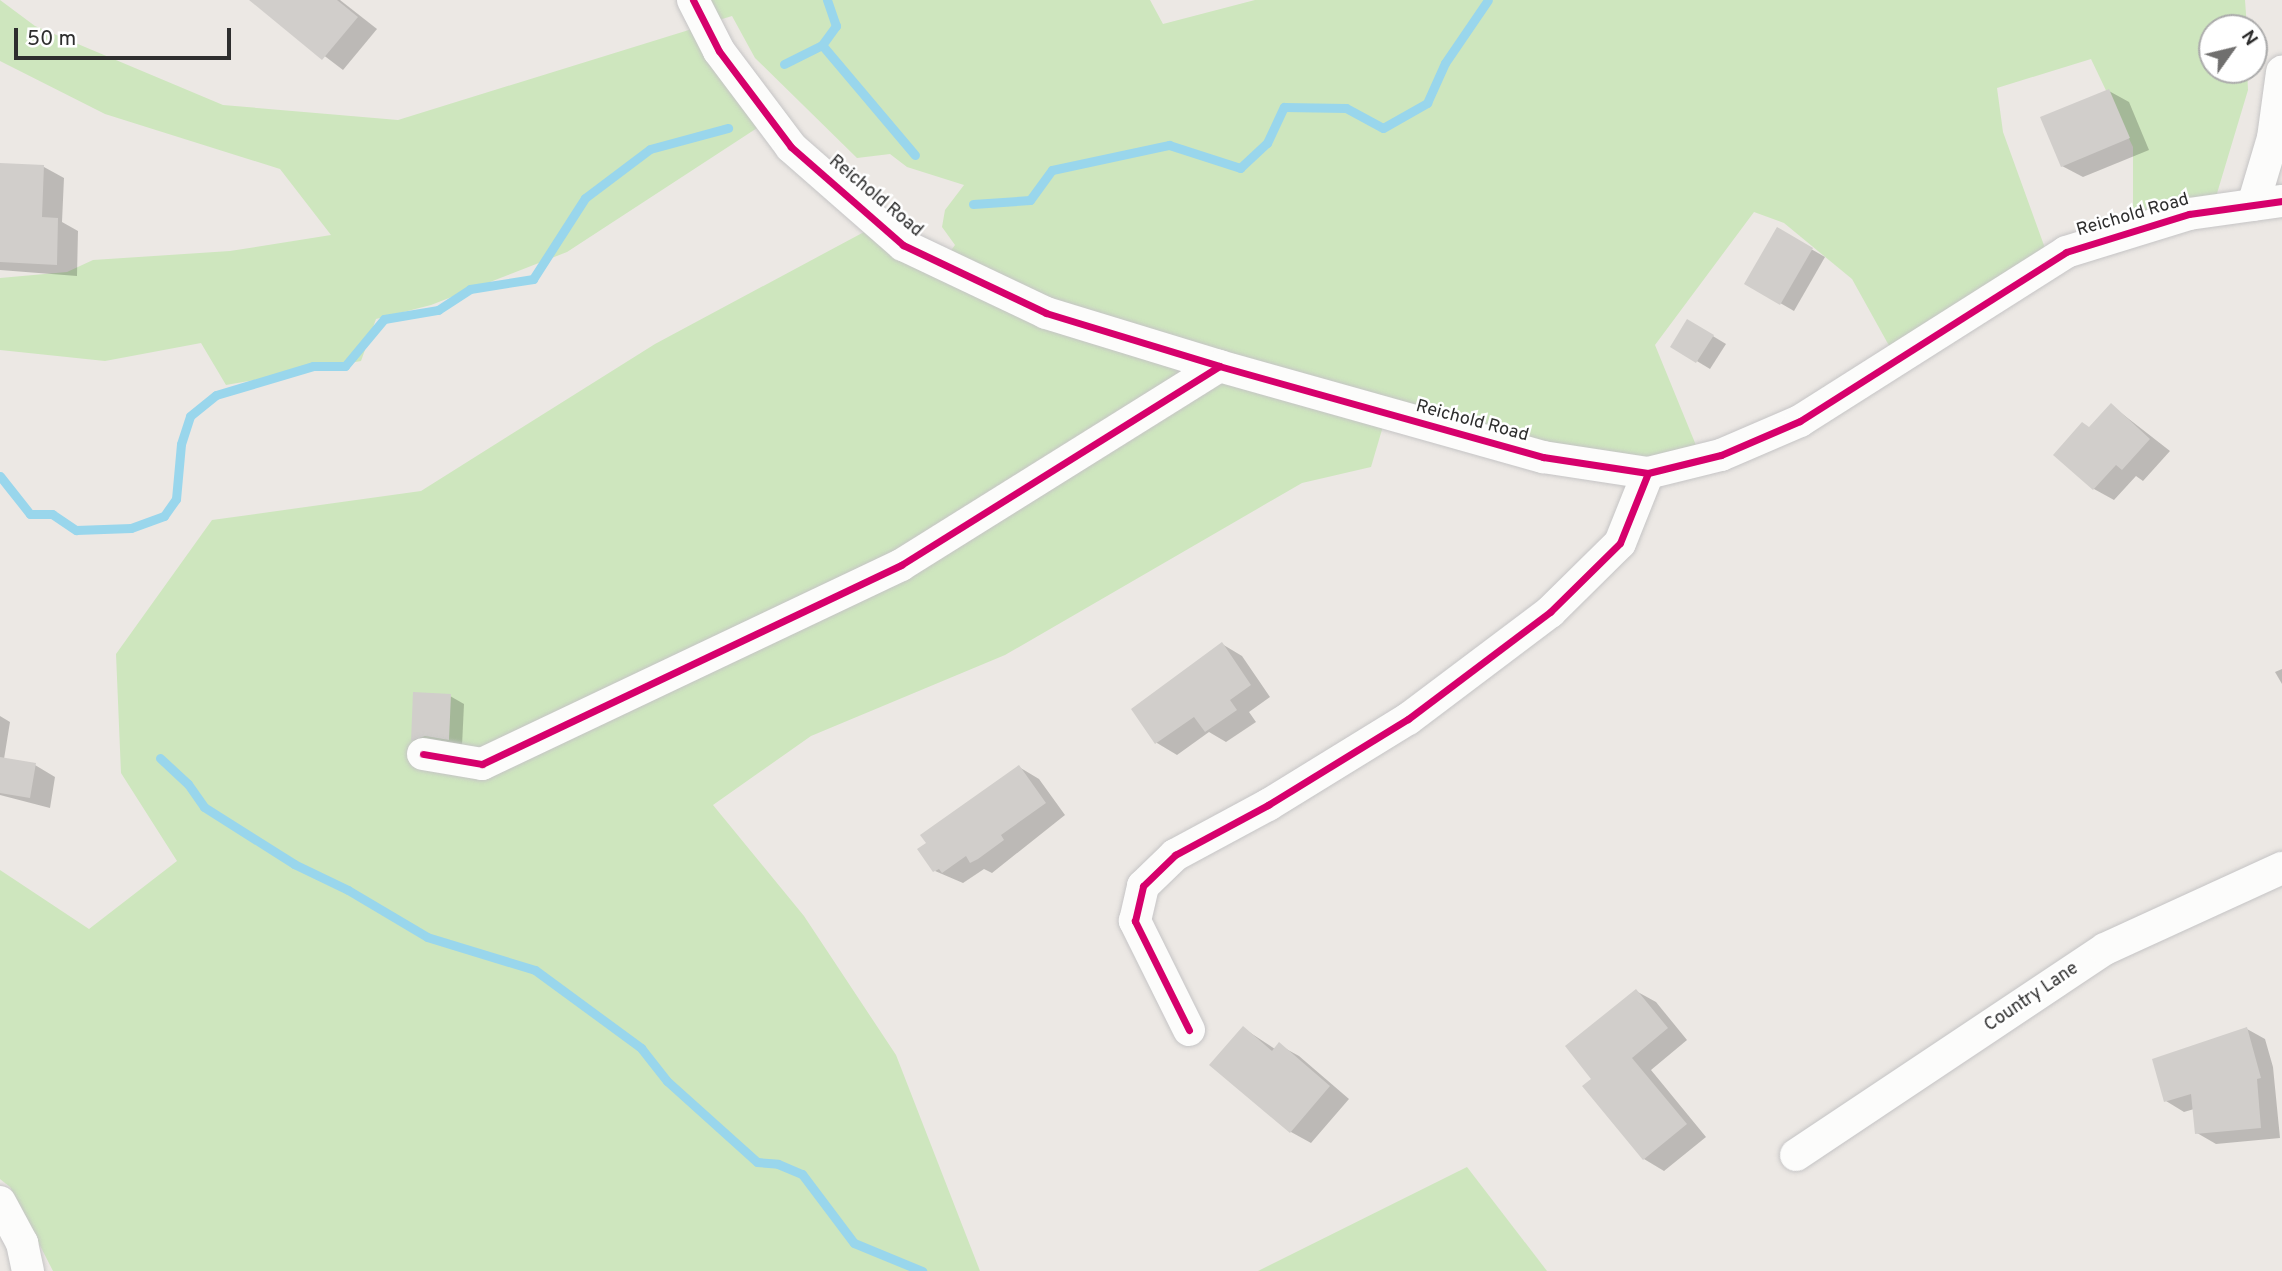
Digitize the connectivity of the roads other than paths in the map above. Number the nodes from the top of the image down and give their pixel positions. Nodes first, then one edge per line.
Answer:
1 (693, 0) edge
2 (2282, 72) edge
3 (2267, 203) edge
4 (1219, 366) junction
5 (1648, 473) junction
6 (423, 754) dead end
7 (2282, 868) edge
8 (1189, 1030) dead end
9 (1796, 1155) dead end
10 (0, 1202) edge
11 (27, 1271) edge

1 - 4 street, Reichold Road
2 - 3 street
3 - 5 street, Reichold Road
4 - 5 street, Reichold Road
4 - 6 street
5 - 8 street
7 - 9 street, Country Lane
10 - 11 street

